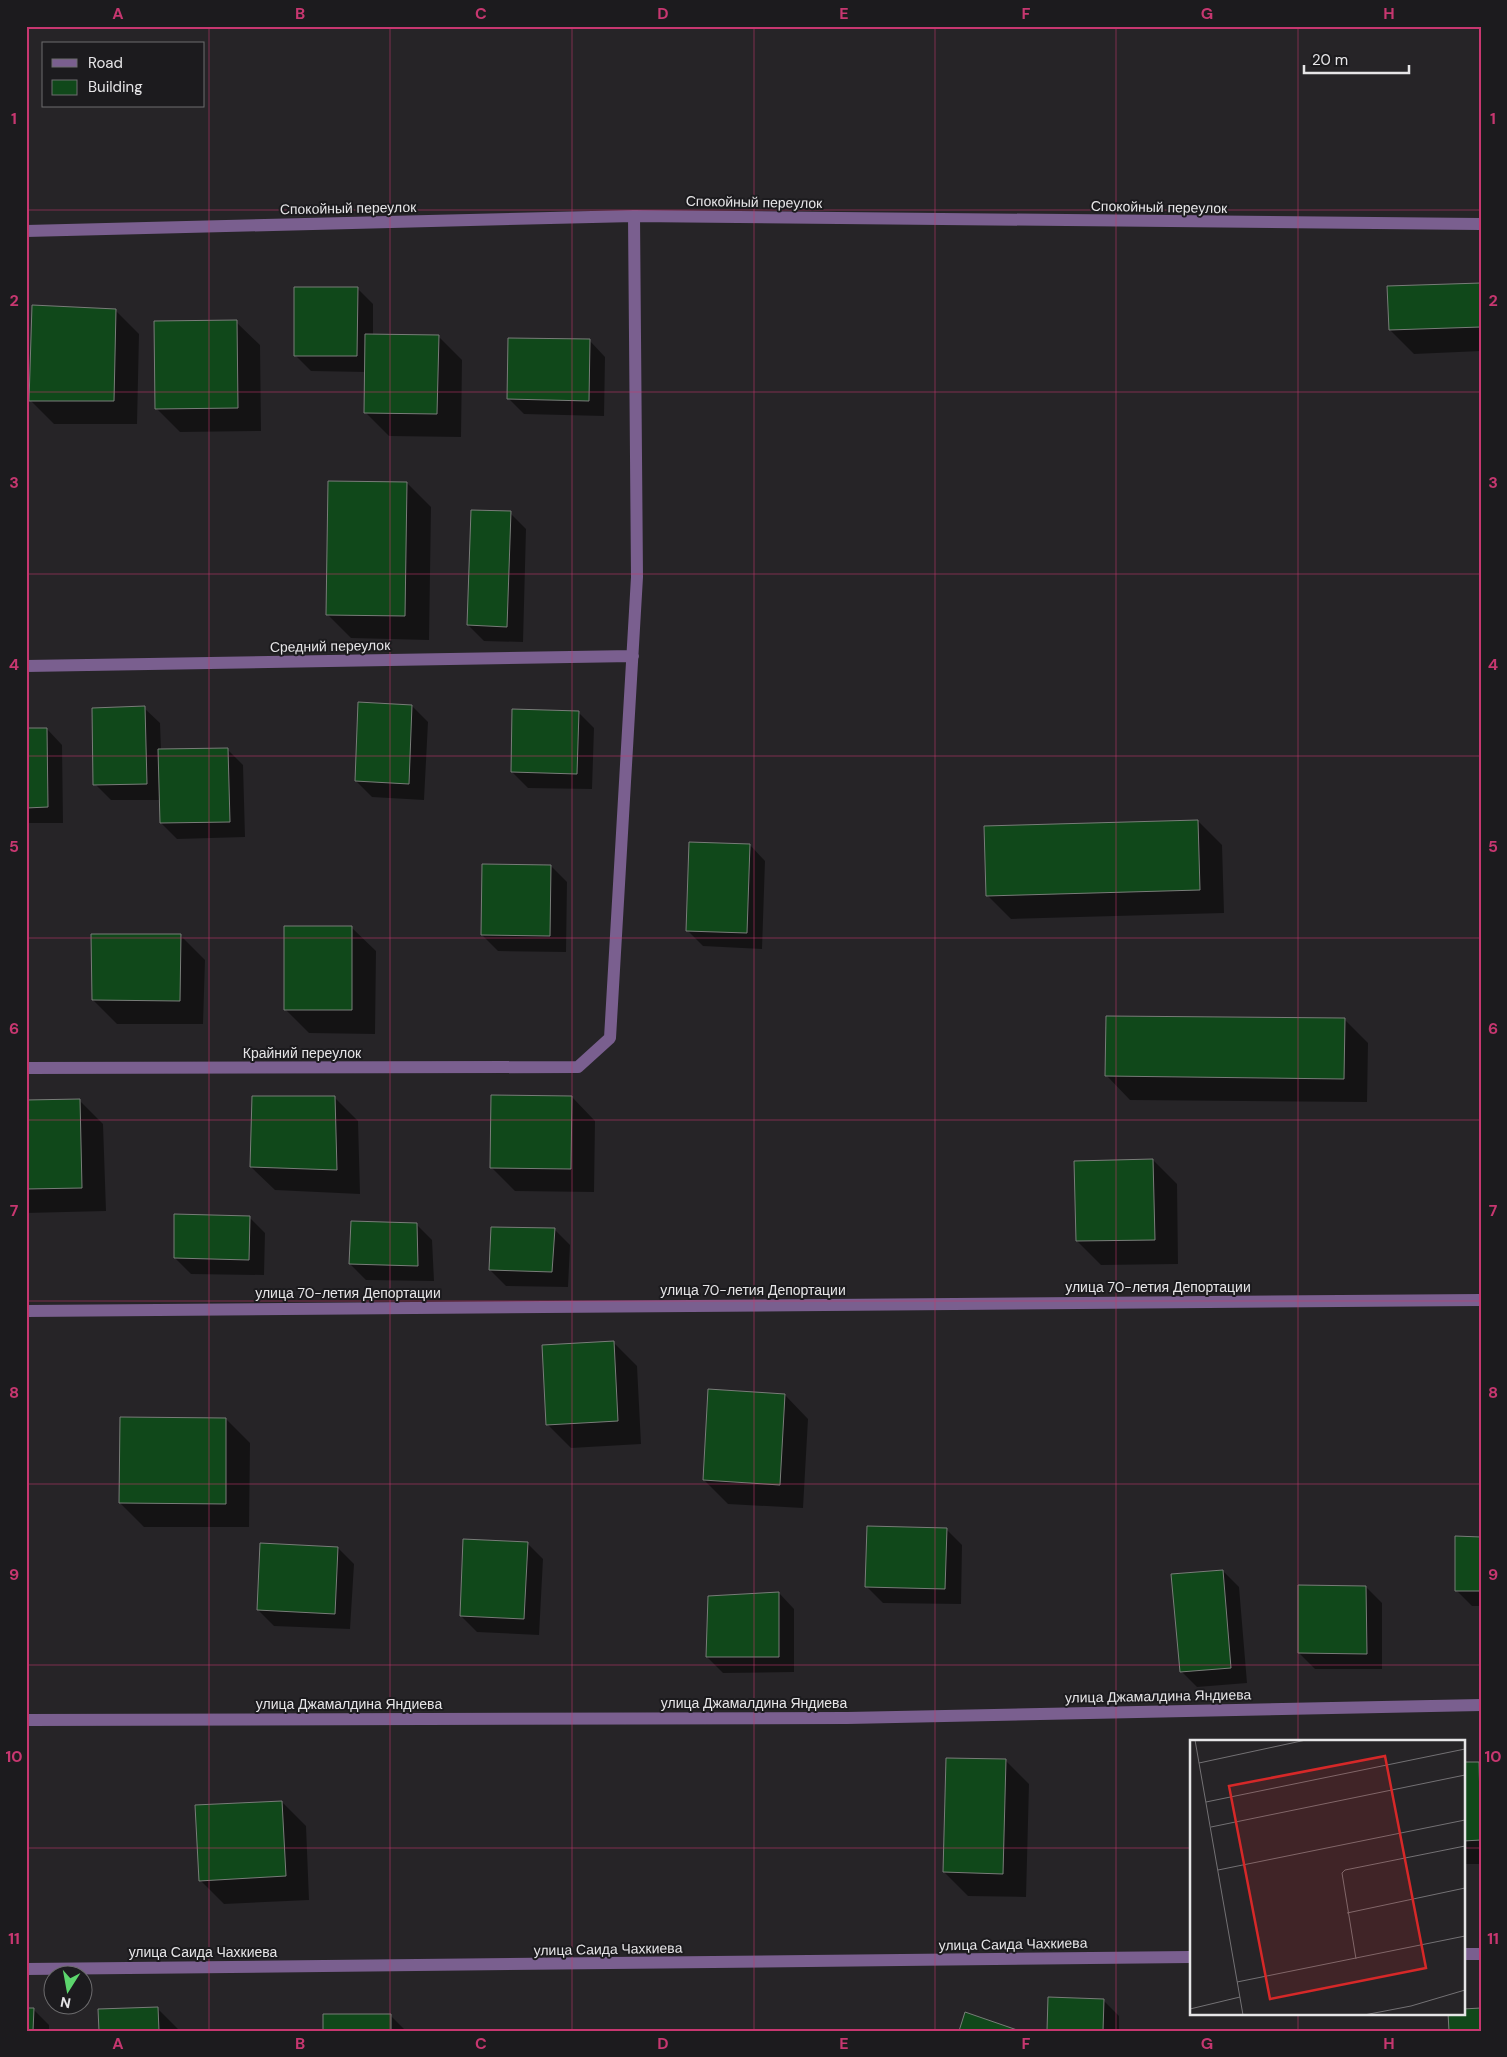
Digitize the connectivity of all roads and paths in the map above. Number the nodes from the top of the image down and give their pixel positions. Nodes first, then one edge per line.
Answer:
1 (634, 216) junction
2 (1481, 224) edge
3 (26, 231) edge
4 (633, 656) junction
5 (26, 666) edge
6 (26, 1068) edge
7 (1481, 1300) edge
8 (26, 1310) edge
9 (1481, 1705) edge
10 (26, 1720) edge
11 (1464, 1954) edge
12 (1481, 1954) edge
13 (1190, 1957) edge
14 (26, 1969) edge

1 - 2 street, Спокойный переулок
1 - 3 street, Спокойный переулок
1 - 4 street
4 - 5 street, Средний переулок
4 - 6 street, Крайний переулок
7 - 8 street, улица 70-летия Депортации
9 - 10 street, улица Джамалдина Яндиева
11 - 12 street
13 - 14 street, улица Саида Чахкиева

